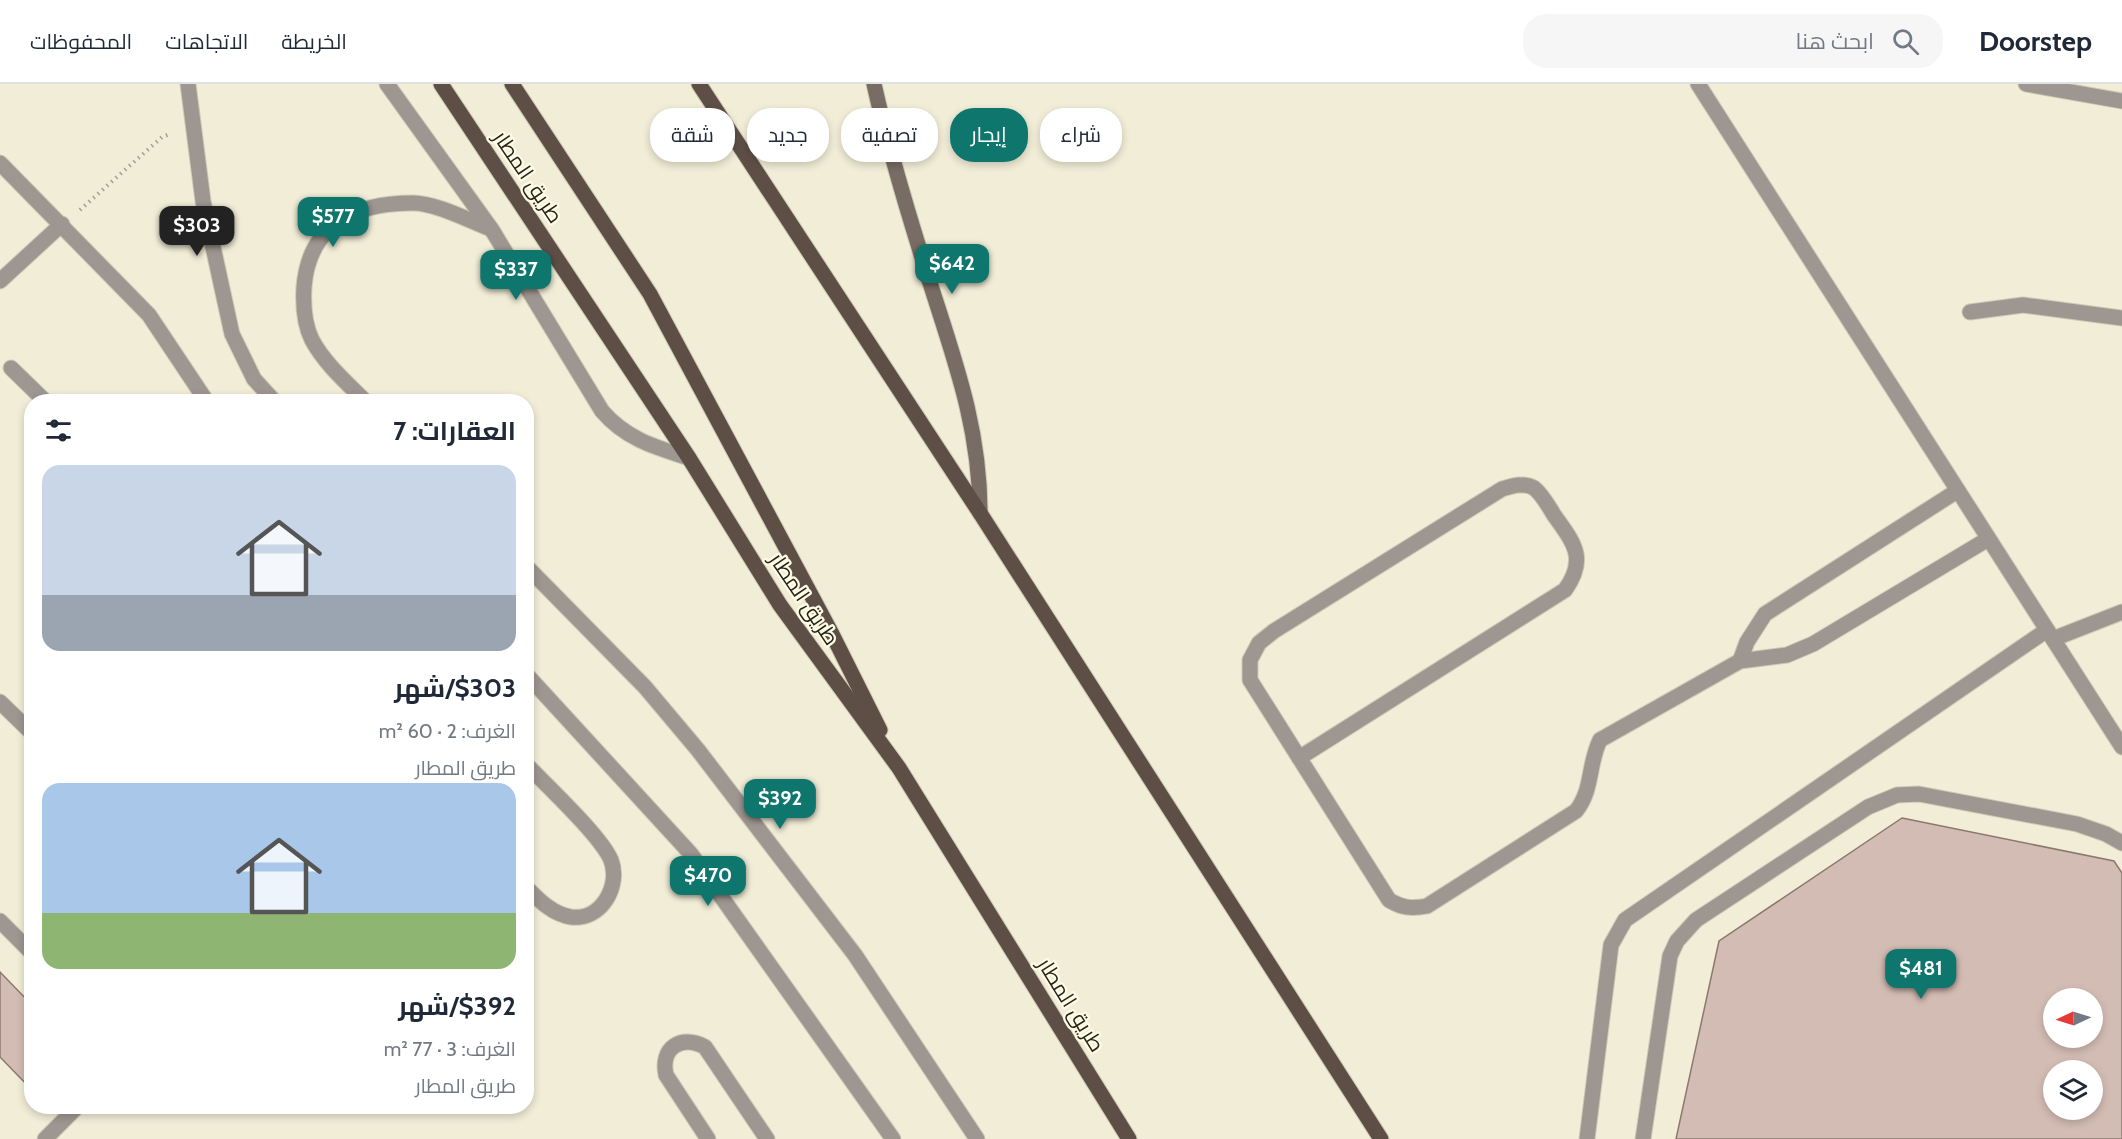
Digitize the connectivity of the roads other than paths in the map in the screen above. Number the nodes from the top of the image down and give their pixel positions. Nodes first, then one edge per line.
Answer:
1 (188, 84) edge
2 (387, 84) edge
3 (441, 84) edge
4 (513, 84) edge
5 (699, 84) edge
6 (874, 84) edge
7 (1698, 84) edge
8 (2026, 84) edge
9 (2122, 101) edge
10 (0, 163) edge
11 (62, 224) junction
12 (492, 230) junction
13 (0, 281) edge
14 (1970, 312) dead end
15 (2122, 318) edge
16 (11, 368) dead end
17 (38, 394) edge
18 (202, 394) edge
19 (268, 394) edge
20 (358, 394) edge
21 (689, 458) junction
22 (1957, 491) junction
23 (980, 513) junction
24 (1988, 539) junction
25 (534, 574) edge
26 (2122, 612) edge
27 (2050, 635) junction
28 (1740, 661) junction
29 (534, 683) edge
30 (0, 702) edge
31 (24, 725) edge
32 (2122, 747) edge
33 (1299, 758) junction
34 (899, 768) junction
35 (534, 773) edge
36 (2122, 843) edge
37 (534, 894) edge
38 (0, 921) edge
39 (24, 945) edge
40 (70, 1114) edge
41 (973, 1138) edge
42 (45, 1139) edge
43 (708, 1139) edge
44 (767, 1139) edge
45 (893, 1139) edge
46 (1129, 1139) edge
47 (1381, 1139) edge
48 (1587, 1139) edge
49 (1642, 1139) edge

1 - 19 street
2 - 12 street
3 - 21 main road, طريق المطار
4 - 34 main road
5 - 23 main road
6 - 23 main road
7 - 22 street
8 - 9 street
10 - 11 street
11 - 13 street
11 - 18 street
12 - 20 street
12 - 21 street
14 - 15 street
16 - 17 street
21 - 34 main road, طريق المطار
22 - 24 street
22 - 28 street
23 - 47 main road
24 - 27 street
24 - 28 street
25 - 41 street
26 - 27 street
27 - 32 street
27 - 48 street
28 - 33 street
29 - 45 street
30 - 31 street
33 - 33 street
34 - 46 main road, طريق المطار
35 - 37 street
36 - 49 street
38 - 39 street
40 - 42 street
43 - 44 street

